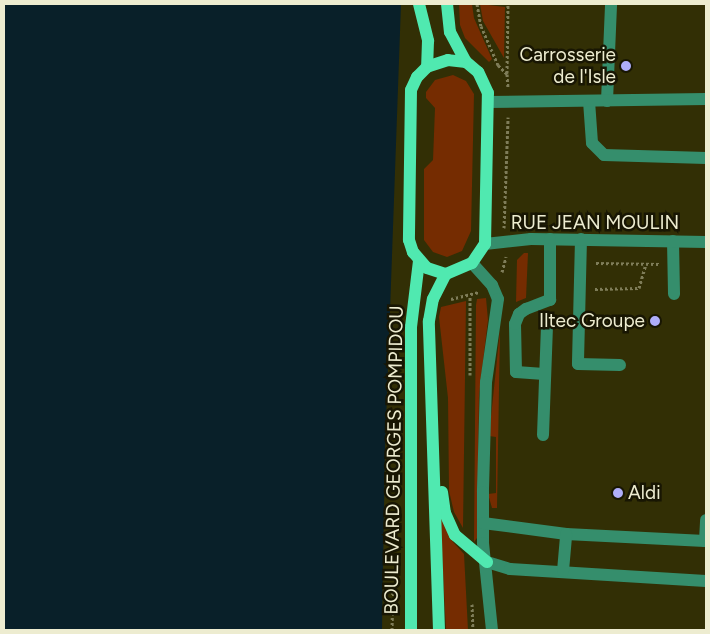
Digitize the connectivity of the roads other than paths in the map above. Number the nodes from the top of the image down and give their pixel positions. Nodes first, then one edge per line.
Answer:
1 (419, 4) edge
2 (447, 4) edge
3 (611, 5) dead end
4 (466, 62) junction
5 (427, 67) junction
6 (706, 99) edge
7 (589, 101) junction
8 (608, 101) junction
9 (488, 102) junction
10 (706, 158) edge
11 (550, 239) junction
12 (581, 239) junction
13 (672, 241) junction
14 (706, 242) edge
15 (485, 244) junction
16 (419, 261) junction
17 (472, 263) junction
18 (446, 274) junction
19 (674, 294) dead end
20 (547, 326) dead end
21 (620, 365) dead end
22 (544, 374) junction
23 (432, 395) junction
24 (543, 435) dead end
25 (706, 520) edge
26 (483, 522) junction
27 (566, 534) junction
28 (487, 562) junction
29 (563, 572) junction
30 (706, 580) edge
31 (411, 630) edge
32 (439, 630) edge
33 (492, 630) edge

1 - 5 main road
2 - 4 main road
3 - 8 street
4 - 5 main road
4 - 9 main road
5 - 16 main road
6 - 8 street
7 - 8 street
7 - 9 street
7 - 10 street
9 - 15 main road
11 - 12 street, RUE JEAN MOULIN
11 - 15 street, RUE JEAN MOULIN
11 - 22 street
12 - 13 street, RUE JEAN MOULIN
12 - 21 street
13 - 14 street, RUE JEAN MOULIN
13 - 19 street
15 - 17 main road
16 - 18 main road
16 - 31 main road, BOULEVARD GEORGES POMPIDOU
17 - 18 main road
17 - 26 street
18 - 23 main road, BOULEVARD GEORGES POMPIDOU
20 - 22 street
22 - 24 street
23 - 28 main road
23 - 32 main road, BOULEVARD GEORGES POMPIDOU
25 - 27 street
26 - 27 street
26 - 28 street
27 - 29 street
28 - 29 street
28 - 33 street
29 - 30 street

